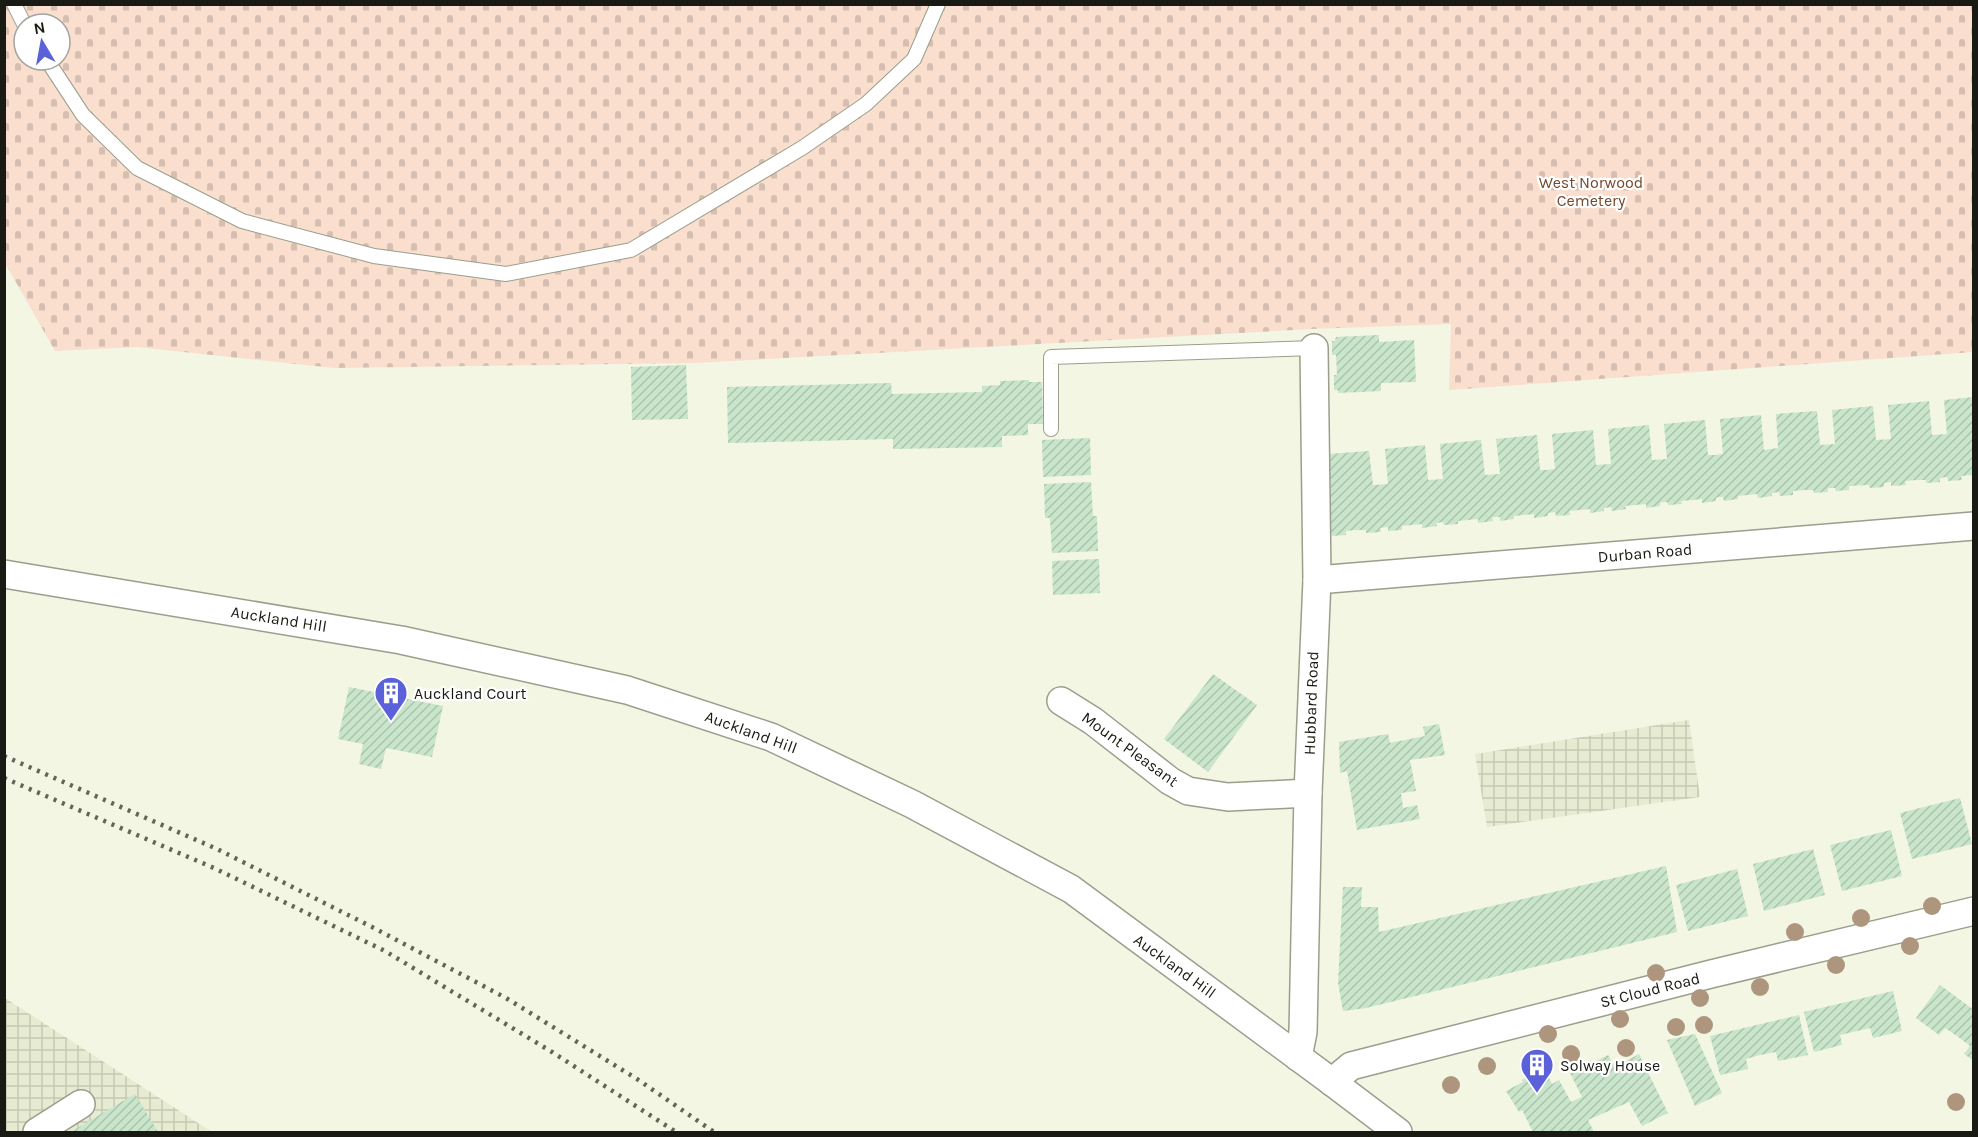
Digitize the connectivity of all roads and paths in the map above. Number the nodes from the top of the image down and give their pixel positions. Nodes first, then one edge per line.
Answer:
1 (938, 4) edge
2 (55, 72) edge
3 (1314, 348) joint
4 (1052, 429) dead end
5 (1974, 526) edge
6 (4, 574) edge
7 (1317, 580) junction
8 (1061, 701) dead end
9 (1308, 794) junction
10 (1974, 910) edge
11 (1298, 1057) junction
12 (1332, 1082) junction
13 (81, 1104) dead end
14 (38, 1132) edge
15 (1398, 1132) edge

1 - 2 lane
3 - 4 lane
3 - 7 street, Hubbard Road
5 - 7 street, Durban Road
6 - 11 street, Auckland Hill
7 - 9 street, Hubbard Road
8 - 9 street, Mount Pleasant
9 - 11 street, Hubbard Road
10 - 12 street, St Cloud Road
11 - 12 street, Auckland Hill
12 - 15 street, Auckland Hill
13 - 14 street

